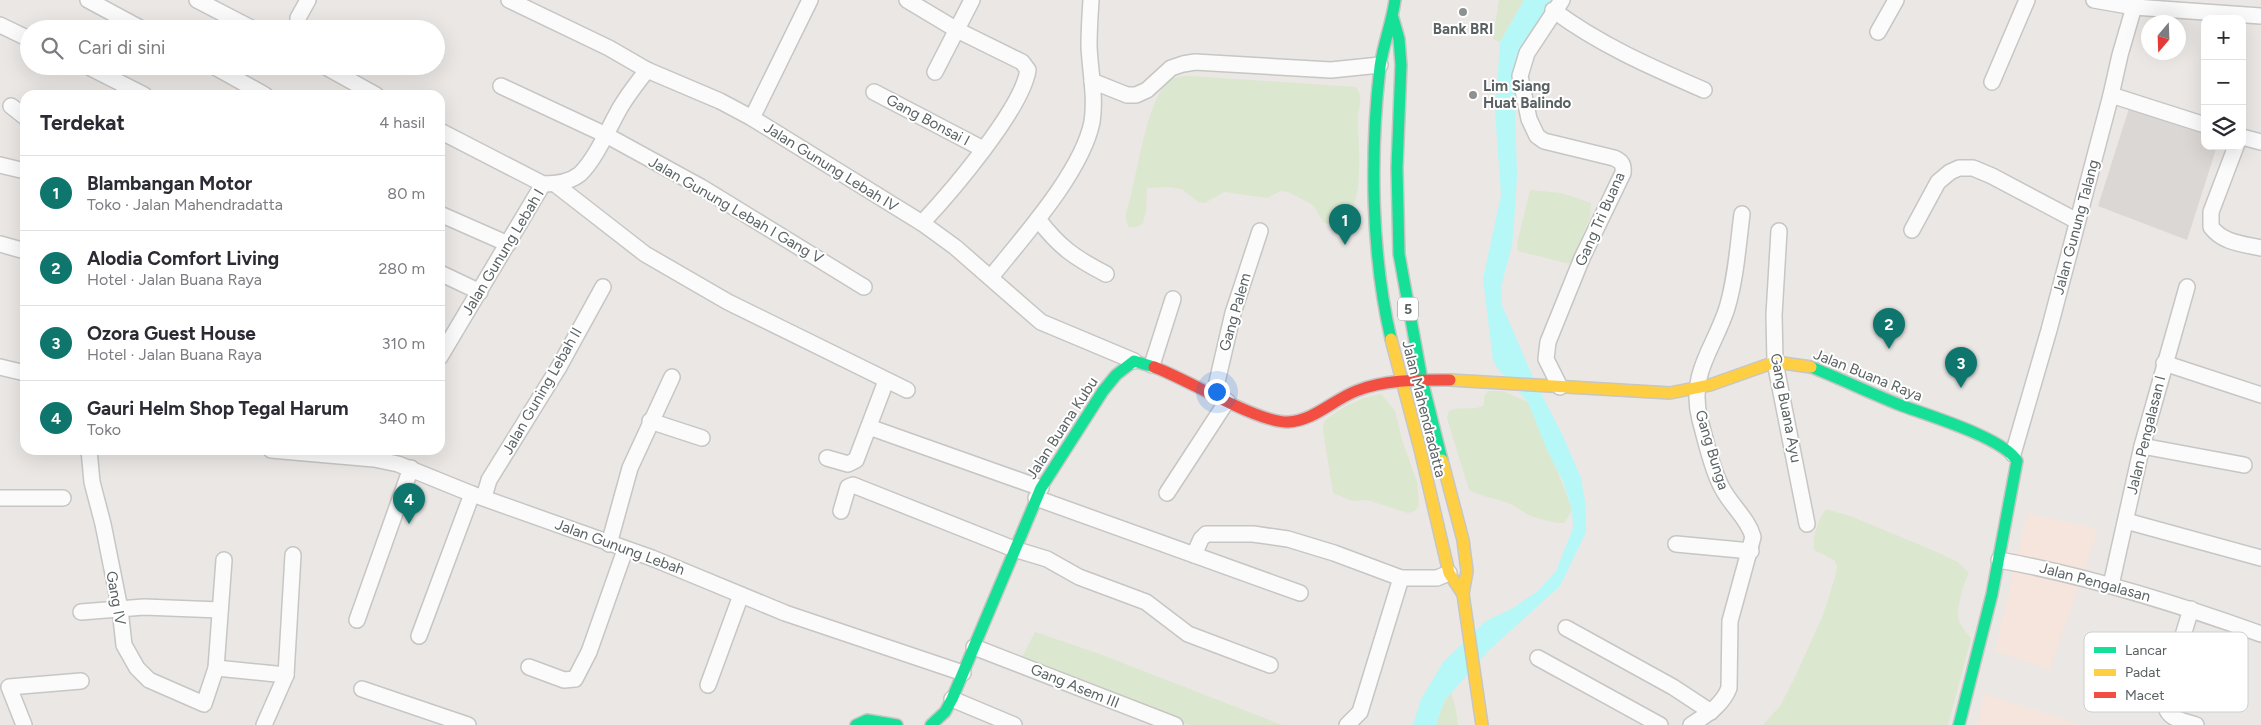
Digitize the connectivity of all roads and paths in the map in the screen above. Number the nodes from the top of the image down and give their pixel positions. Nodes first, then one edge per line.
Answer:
1 (88, 0) edge
2 (197, 0) edge
3 (308, 0) edge
4 (509, 0) edge
5 (810, 0) edge
6 (907, 0) edge
7 (972, 0) edge
8 (1091, 0) edge
9 (1395, 0) edge
10 (1896, 0) edge
11 (2027, 0) edge
12 (2094, 0) edge
13 (2135, 4) edge
14 (1558, 5) edge
15 (2261, 16) edge
16 (298, 18) dead end
17 (1393, 18) junction
18 (125, 20) edge
19 (236, 20) edge
20 (0, 25) edge
21 (957, 30) junction
22 (1878, 32) dead end
23 (20, 35) edge
24 (1380, 65) junction
25 (647, 70) junction
26 (935, 72) dead end
27 (105, 75) edge
28 (229, 75) edge
29 (340, 75) edge
30 (1092, 82) junction
31 (1992, 82) dead end
32 (501, 86) dead end
33 (134, 90) edge
34 (256, 90) edge
35 (367, 90) edge
36 (1704, 90) dead end
37 (874, 92) dead end
38 (2111, 96) junction
39 (11, 106) dead end
40 (20, 113) edge
41 (752, 118) junction
42 (2201, 124) edge
43 (445, 133) edge
44 (606, 135) junction
45 (2246, 138) edge
46 (2261, 142) edge
47 (983, 149) junction
48 (2234, 150) edge
49 (0, 165) edge
50 (20, 170) edge
51 (549, 184) junction
52 (1742, 214) dead end
53 (445, 216) edge
54 (1038, 219) junction
55 (2077, 222) junction
56 (922, 224) junction
57 (1260, 230) dead end
58 (1912, 230) dead end
59 (1779, 231) dead end
60 (0, 244) edge
61 (508, 244) junction
62 (2261, 248) edge
63 (20, 250) edge
64 (1106, 274) dead end
65 (445, 275) edge
66 (991, 277) junction
67 (603, 286) dead end
68 (864, 287) dead end
69 (2187, 287) dead end
70 (480, 292) junction
71 (1173, 299) dead end
72 (445, 349) edge
73 (1134, 361) junction
74 (1775, 362) junction
75 (2164, 363) junction
76 (1152, 365) junction
77 (0, 368) edge
78 (20, 372) edge
79 (672, 377) dead end
80 (1422, 380) junction
81 (886, 381) junction
82 (1401, 381) junction
83 (1556, 387) junction
84 (1696, 388) junction
85 (907, 390) dead end
86 (2261, 395) edge
87 (1220, 398) junction
88 (650, 422) junction
89 (869, 426) junction
90 (702, 438) dead end
91 (2142, 446) junction
92 (2013, 454) junction
93 (89, 455) edge
94 (388, 455) edge
95 (828, 458) dead end
96 (2244, 465) dead end
97 (411, 468) junction
98 (1038, 493) junction
99 (1167, 493) dead end
100 (478, 496) junction
101 (0, 498) edge
102 (63, 498) dead end
103 (841, 511) dead end
104 (2126, 521) junction
105 (1807, 524) dead end
106 (609, 544) junction
107 (1676, 544) dead end
108 (1014, 549) junction
109 (625, 550) junction
110 (1751, 551) junction
111 (294, 555) dead end
112 (1194, 555) junction
113 (2261, 558) edge
114 (224, 560) dead end
115 (1999, 560) junction
116 (1449, 574) junction
117 (1401, 578) junction
118 (2111, 585) junction
119 (1300, 593) dead end
120 (1463, 594) junction
121 (741, 595) junction
122 (120, 609) junction
123 (2191, 609) junction
124 (220, 610) junction
125 (81, 612) dead end
126 (357, 620) dead end
127 (1566, 628) dead end
128 (2184, 632) edge
129 (2261, 634) edge
130 (419, 636) dead end
131 (974, 647) junction
132 (1538, 658) dead end
133 (1270, 665) dead end
134 (529, 667) dead end
135 (216, 668) junction
136 (963, 673) junction
137 (286, 675) junction
138 (81, 681) dead end
139 (5, 682) edge
140 (708, 685) dead end
141 (362, 689) dead end
142 (952, 699) junction
143 (1711, 712) junction
144 (2167, 712) edge
145 (450, 722) edge
146 (24, 725) edge
147 (264, 725) edge
148 (468, 725) edge
149 (856, 725) edge
150 (897, 725) edge
151 (931, 725) edge
152 (1014, 725) edge
153 (1175, 725) edge
154 (1347, 725) edge
155 (1482, 725) edge
156 (1660, 725) edge
157 (1691, 725) edge
158 (1959, 725) edge
159 (2196, 725) edge

1 - 18 street
2 - 19 street
3 - 16 street
4 - 25 street, Jalan Gunung Lebah IV
5 - 41 street
6 - 21 street
7 - 21 street
8 - 30 street
9 - 17 main road, Jalan Mahendradatta / 5
10 - 22 street
11 - 31 street
12 - 13 street
13 - 15 street
13 - 38 street, Jalan Gunung Talang
14 - 36 street
14 - 83 street, Gang Tri Buana
17 - 24 main road, Jalan Mahendradatta / 5
17 - 80 main road, Jalan Mahendradatta / 5
20 - 23 street
21 - 26 street
21 - 47 street
24 - 30 street
24 - 82 main road, Jalan Mahendradatta / 5
25 - 41 street, Jalan Gunung Lebah IV
25 - 44 street, Jalan Gunung Lebah I
27 - 33 street
28 - 34 street
29 - 35 street
30 - 54 street
32 - 44 street, Jalan Gunung Lebah I Gang V
37 - 47 street, Gang Bonsai I
38 - 42 street
38 - 55 street, Jalan Gunung Talang
39 - 40 street
41 - 56 street, Jalan Gunung Lebah IV
43 - 51 street
44 - 51 street, Jalan Gunung Lebah I
44 - 68 street, Jalan Gunung Lebah I Gang V
45 - 46 street
47 - 56 street
48 - 62 street
49 - 50 street
51 - 61 street, Jalan Gunung Lebah I
51 - 81 street
52 - 84 street, Gang Bunga
53 - 61 street
54 - 64 street
54 - 66 street
55 - 58 street
55 - 92 street, Jalan Gunung Talang
56 - 66 street, Jalan Gunung Lebah IV
57 - 87 street, Gang Palem
59 - 74 street, Gang Buana Ayu
60 - 63 street
61 - 70 street, Jalan Gunung Lebah I
65 - 70 street
66 - 73 street, Jalan Gunung Lebah IV
67 - 100 street, Jalan Guning Lebah II
69 - 75 street, Jalan Pengalasan I
70 - 72 street, Jalan Gunung Lebah I
71 - 76 street
73 - 76 main road
73 - 98 main road, Jalan Buana Kubu
74 - 84 main road, Jalan Buana Raya
74 - 92 main road, Jalan Buana Raya
74 - 105 street, Gang Buana Ayu
75 - 86 street
75 - 91 street, Jalan Pengalasan I
76 - 87 main road
77 - 78 street
79 - 88 street
80 - 82 main road, Jalan Buana Raya
80 - 83 main road, Jalan Buana Raya
80 - 120 main road, Jalan Mahendradatta / 5
81 - 85 street
81 - 89 street
82 - 87 main road
82 - 116 main road, Jalan Mahendradatta / 5
83 - 84 main road, Jalan Buana Raya
84 - 110 street, Gang Bunga
87 - 99 street, Gang Palem
88 - 90 street
88 - 106 street
89 - 95 street
89 - 98 street
91 - 96 street
91 - 104 street, Jalan Pengalasan I
92 - 115 main road
93 - 122 street, Gang IV
94 - 97 street, Jalan Gunung Lebah
97 - 100 street, Jalan Gunung Lebah
97 - 126 street
98 - 108 main road, Jalan Buana Kubu
98 - 112 street
100 - 106 street, Jalan Gunung Lebah
100 - 130 street, Jalan Guning Lebah II
101 - 102 street
103 - 108 street
104 - 113 street
104 - 118 street, Jalan Pengalasan I
106 - 109 street, Jalan Gunung Lebah
107 - 110 street
108 - 131 main road, Jalan Buana Kubu
108 - 133 street
109 - 121 street, Jalan Gunung Lebah
109 - 134 street
110 - 143 street, Gang Bunga
111 - 137 street
112 - 117 street
112 - 119 street
114 - 124 street
115 - 118 street, Jalan Pengalasan
115 - 158 main road
116 - 117 street
116 - 120 main road, Jalan Mahendradatta / 5
117 - 154 street
118 - 123 street, Jalan Pengalasan
120 - 155 main road, Jalan Mahendradatta / 5
121 - 136 street, Jalan Gunung Lebah
121 - 140 street
122 - 124 street
122 - 125 street
122 - 135 street, Gang IV
123 - 128 street
123 - 129 street, Jalan Pengalasan
124 - 135 street
127 - 143 street
131 - 136 main road, Jalan Buana Kubu
131 - 153 street, Gang Asem III
132 - 156 street
135 - 137 street
136 - 142 main road, Jalan Buana Kubu
137 - 147 street
138 - 139 street
139 - 146 street
141 - 145 street
142 - 151 main road, Jalan Buana Kubu
142 - 152 street
143 - 157 street, Gang Bunga
144 - 159 street
145 - 148 street
149 - 150 main road

